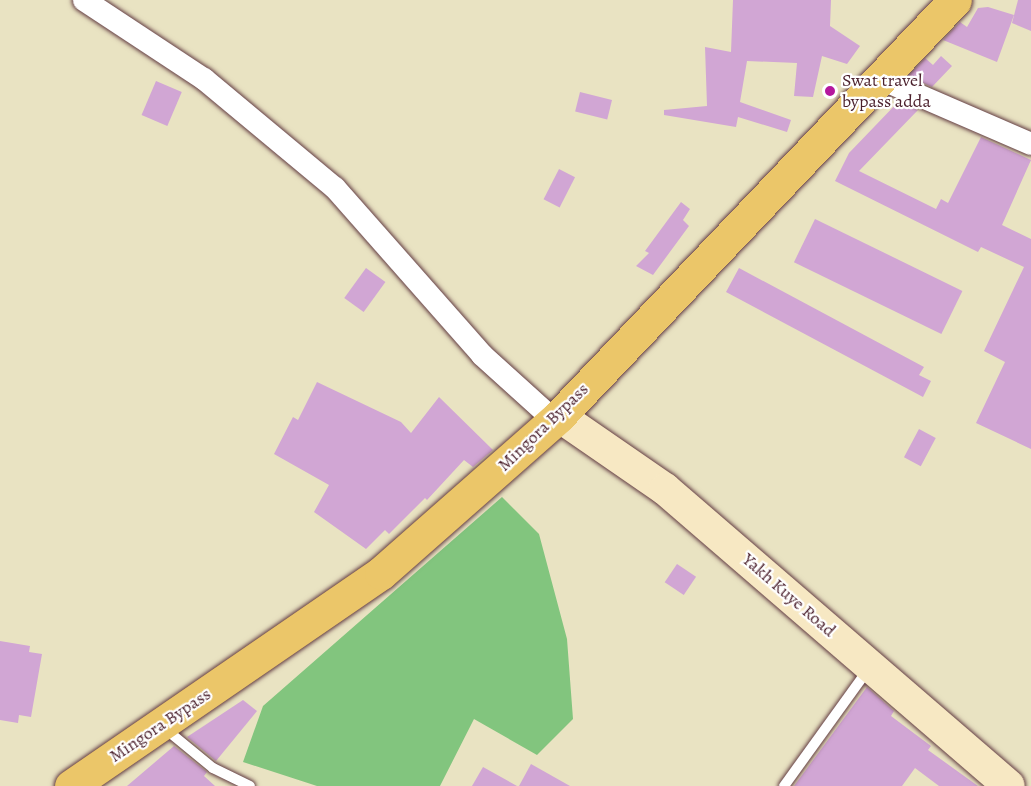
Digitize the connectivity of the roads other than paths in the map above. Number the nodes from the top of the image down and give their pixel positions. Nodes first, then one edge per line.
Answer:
1 (84, 0) edge
2 (955, 0) edge
3 (881, 79) junction
4 (1031, 144) edge
5 (559, 416) junction
6 (871, 665) junction
7 (161, 724) junction
8 (71, 786) edge
9 (250, 786) edge
10 (783, 786) edge
11 (1009, 786) edge

1 - 5 street
2 - 3 highway, Mingora Bypass
3 - 4 street
3 - 5 highway, Mingora Bypass
5 - 6 main road, Yakh Kuye Road
5 - 7 highway, Mingora Bypass
6 - 10 lane
6 - 11 main road, Yakh Kuye Road
7 - 8 highway, Mingora Bypass
7 - 9 lane

